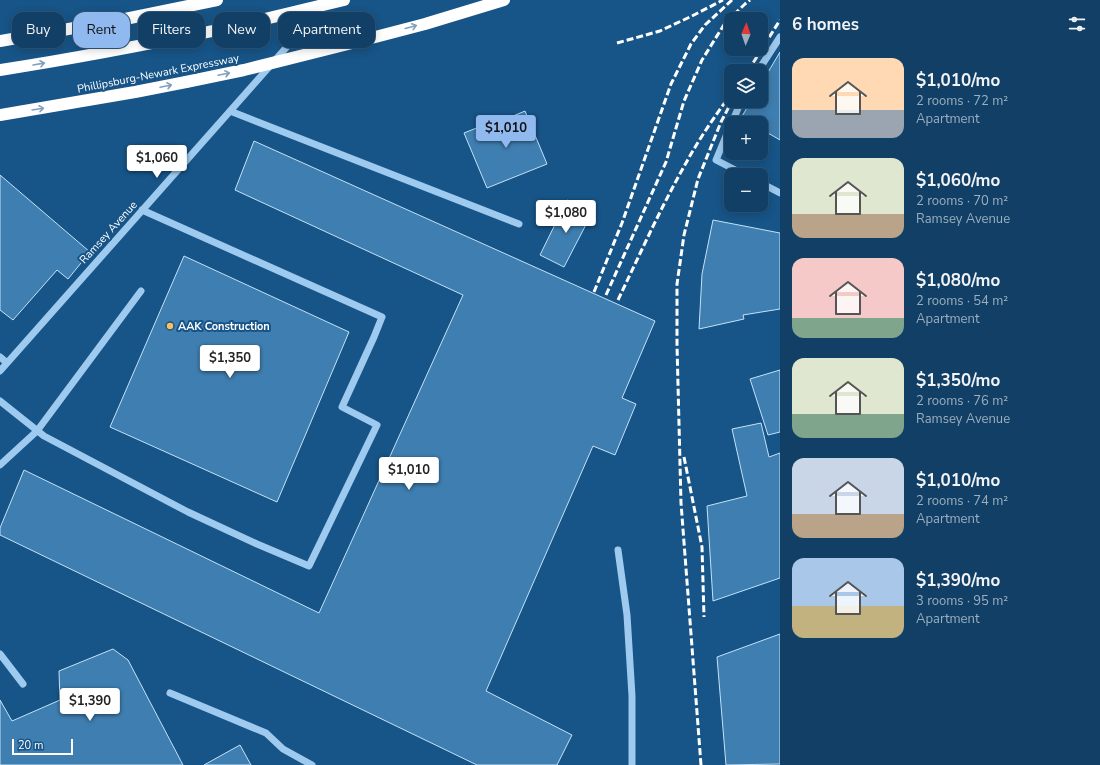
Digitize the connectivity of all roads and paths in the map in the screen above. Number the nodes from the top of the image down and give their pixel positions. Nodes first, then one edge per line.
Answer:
1 (217, 0) edge
2 (328, 0) edge
3 (344, 0) edge
4 (504, 0) edge
5 (780, 37) edge
6 (0, 41) edge
7 (763, 64) edge
8 (0, 70) edge
9 (230, 111) junction
10 (0, 116) edge
11 (724, 141) edge
12 (731, 168) edge
13 (768, 186) edge
14 (780, 192) edge
15 (142, 210) junction
16 (519, 224) dead end
17 (141, 291) dead end
18 (0, 357) edge
19 (7, 363) junction
20 (0, 371) edge
21 (0, 401) edge
22 (37, 431) junction
23 (0, 465) edge
24 (618, 550) dead end
25 (0, 654) edge
26 (23, 684) dead end
27 (170, 693) dead end
28 (312, 765) edge
29 (632, 765) edge

1 - 6 highway
2 - 9 street, Ramsey Avenue
8 -> 3 highway, bridge
10 -> 4 highway, Phillipsburg-Newark Expressway, bridge
5 - 7 street
9 - 15 street, Ramsey Avenue
9 - 16 street
11 - 12 street
13 - 14 street
15 - 19 street, Ramsey Avenue
15 - 22 street
17 - 22 street
18 - 19 street
19 - 20 street, Ramsey Avenue
21 - 22 street
22 - 23 street
24 - 29 street
25 - 26 street
27 - 28 street

